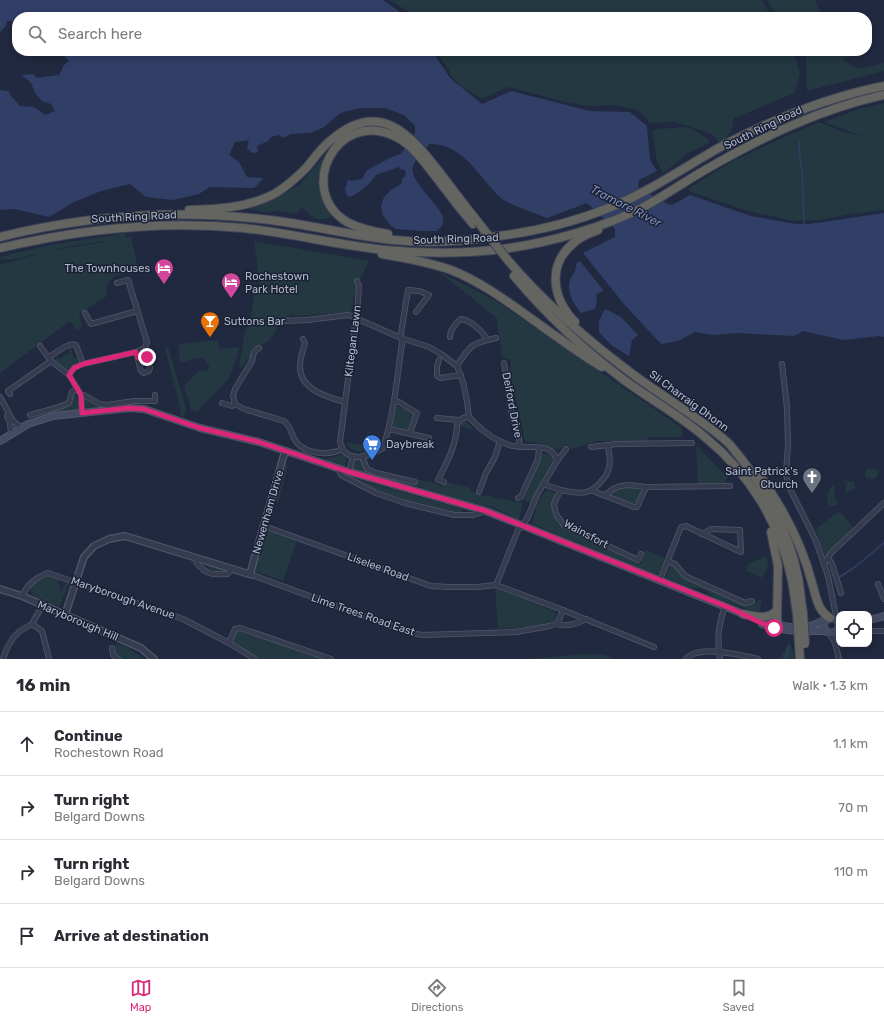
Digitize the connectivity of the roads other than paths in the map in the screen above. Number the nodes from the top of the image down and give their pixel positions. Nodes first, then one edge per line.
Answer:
1 (884, 86) edge
2 (884, 95) edge
3 (407, 139) junction
4 (135, 216) junction
5 (608, 223) junction
6 (277, 232) junction
7 (0, 237) edge
8 (449, 241) junction
9 (0, 248) edge
10 (503, 258) junction
11 (357, 281) dead end
12 (117, 283) dead end
13 (137, 311) junction
14 (416, 312) dead end
15 (84, 313) dead end
16 (355, 317) junction
17 (284, 321) dead end
18 (450, 337) dead end
19 (401, 338) junction
20 (496, 338) dead end
21 (303, 339) dead end
22 (487, 340) junction
23 (40, 346) dead end
24 (259, 348) dead end
25 (602, 350) junction
26 (136, 352) junction
27 (138, 358) dead end
28 (50, 359) junction
29 (440, 360) dead end
30 (504, 363) dead end
31 (83, 364) junction
32 (782, 364) dead end
33 (457, 366) junction
34 (69, 375) junction
35 (461, 375) junction
36 (624, 380) junction
37 (77, 388) junction
38 (10, 394) dead end
39 (81, 395) junction
40 (155, 395) dead end
41 (0, 397) edge
42 (0, 401) edge
43 (394, 401) junction
44 (345, 402) junction
45 (222, 403) dead end
46 (235, 404) junction
47 (82, 413) junction
48 (30, 415) dead end
49 (469, 417) junction
50 (437, 418) dead end
51 (459, 420) junction
52 (22, 428) junction
53 (389, 429) junction
54 (11, 433) junction
55 (410, 433) junction
56 (429, 438) dead end
57 (0, 441) edge
58 (500, 441) junction
59 (692, 443) dead end
60 (730, 445) junction
61 (608, 446) junction
62 (520, 447) junction
63 (591, 447) dead end
64 (539, 448) junction
65 (566, 449) dead end
66 (285, 451) junction
67 (344, 451) junction
68 (353, 456) junction
69 (362, 458) junction
70 (557, 460) junction
71 (338, 468) junction
72 (349, 472) junction
73 (415, 482) dead end
74 (444, 482) dead end
75 (543, 484) junction
76 (730, 486) dead end
77 (646, 487) junction
78 (561, 490) junction
79 (593, 491) junction
80 (479, 492) dead end
81 (605, 495) junction
82 (518, 498) dead end
83 (760, 501) junction
84 (884, 503) edge
85 (486, 511) junction
86 (522, 525) junction
87 (264, 526) junction
88 (702, 534) junction
89 (640, 554) dead end
90 (197, 558) junction
91 (828, 558) junction
92 (668, 560) junction
93 (824, 563) junction
94 (232, 569) junction
95 (251, 574) junction
96 (660, 580) junction
97 (77, 582) junction
98 (878, 584) dead end
99 (496, 585) junction
100 (0, 588) edge
101 (841, 593) dead end
102 (22, 596) junction
103 (884, 599) edge
104 (752, 601) dead end
105 (42, 606) junction
106 (725, 606) junction
107 (563, 610) junction
108 (777, 610) junction
109 (743, 614) junction
110 (800, 614) junction
111 (65, 615) junction
112 (884, 616) edge
113 (586, 619) junction
114 (872, 619) edge
115 (834, 620) edge
116 (32, 624) junction
117 (556, 624) junction
118 (778, 627) junction
119 (836, 630) edge
120 (874, 631) dead end
121 (884, 631) edge
122 (827, 632) junction
123 (836, 633) edge
124 (228, 643) junction
125 (834, 643) junction
126 (802, 644) junction
127 (654, 647) dead end
128 (112, 648) dead end
129 (719, 651) junction
130 (3, 659) edge
131 (49, 659) edge
132 (118, 659) edge
133 (154, 659) edge
134 (255, 659) edge
135 (331, 659) edge
136 (686, 659) edge
137 (720, 659) edge
138 (758, 659) edge
139 (800, 659) edge
140 (805, 659) edge
141 (839, 659) edge

1 - 8 highway, South Ring Road
2 - 5 highway, South Ring Road
3 - 4 highway
3 - 8 highway
3 - 10 highway, bridge
4 - 7 highway, South Ring Road
4 - 8 highway, South Ring Road
5 - 6 highway, South Ring Road
5 - 25 highway
6 - 9 highway, South Ring Road
6 - 36 highway
10 - 25 highway
10 - 36 highway
11 - 16 street, Kiltegan Lawn
12 - 13 street
13 - 15 street
13 - 26 street
14 - 19 street
16 - 17 street
16 - 19 street
16 - 44 street, Kiltegan Lawn
18 - 22 street
19 - 33 street
19 - 43 street
20 - 22 street
21 - 44 street
22 - 33 street
23 - 28 street
24 - 46 street
25 - 60 highway, Sli Charraig Dhonn
26 - 27 street
26 - 31 street
28 - 31 street
28 - 34 street
28 - 38 street
29 - 35 street
30 - 62 street, Delford Drive
31 - 34 street
32 - 93 street
33 - 35 street
34 - 37 street
35 - 49 street
36 - 83 highway, Sli Charraig Dhonn
37 - 39 street
37 - 48 street
39 - 40 street
39 - 47 street
41 - 52 street
42 - 54 street
43 - 53 street
43 - 55 street
44 - 67 street, Kiltegan Lawn
45 - 46 street
46 - 67 street
47 - 52 main road
47 - 66 main road
49 - 51 street
49 - 58 street, Delford Drive
50 - 51 street
51 - 74 street
52 - 54 main road
53 - 55 street
53 - 69 street
54 - 57 main road
55 - 56 street
58 - 62 street, Delford Drive
58 - 80 street, Delford Drive
59 - 61 street
60 - 110 highway, Sli Charraig Dhonn
60 - 115 highway
61 - 63 street
61 - 79 street
62 - 64 street, Delford Drive
64 - 70 street, Delford Drive
64 - 82 street
65 - 70 street
66 - 71 main road
66 - 87 street, Newenham Drive
67 - 68 street
68 - 69 street
68 - 72 street
69 - 73 street
70 - 75 street
71 - 72 main road
71 - 85 street
72 - 85 main road
75 - 78 street
75 - 86 street
76 - 77 street
77 - 81 street
77 - 81 street
78 - 79 street
78 - 89 street, Wainsfort
79 - 81 street
83 - 108 highway
83 - 110 highway, Sli Charraig Dhonn
84 - 91 street
85 - 86 main road
86 - 96 main road
86 - 99 street
87 - 95 street, Newenham Drive
87 - 99 street, Liselee Road
88 - 88 street
88 - 92 street
90 - 94 street
90 - 94 street
90 - 97 street
91 - 93 street
91 - 101 street
92 - 96 street
92 - 104 street
93 - 115 street
94 - 95 street
95 - 117 street, Lime Trees Road East
96 - 106 main road
97 - 102 street, Maryborough Avenue
97 - 111 street
97 - 124 street, Maryborough Avenue
98 - 103 street
99 - 107 street
100 - 102 street, Maryborough Hill
102 - 105 street, Maryborough Hill
105 - 111 street, Maryborough Hill
105 - 116 street
106 - 109 main road
106 - 129 street
107 - 113 street
107 - 117 street
108 - 109 highway
108 - 118 highway
109 - 118 main road
110 - 126 highway, Sli Charraig Dhonn, bridge
111 - 133 street, Maryborough Hill
112 - 114 main road
113 - 117 street, Lime Trees Road East
113 - 127 street
115 - 118 main road
115 - 122 main road
116 - 130 street
116 - 131 street
118 - 122 main road
119 - 122 main road
120 - 121 street
122 - 125 street
123 - 125 street
124 - 134 street, Maryborough Avenue
124 - 135 street
125 - 141 street
126 - 139 highway, Sli Charraig Dhonn
126 - 140 highway, Sli Charraig Dhonn
128 - 132 street
129 - 136 street
129 - 137 street
129 - 138 street

